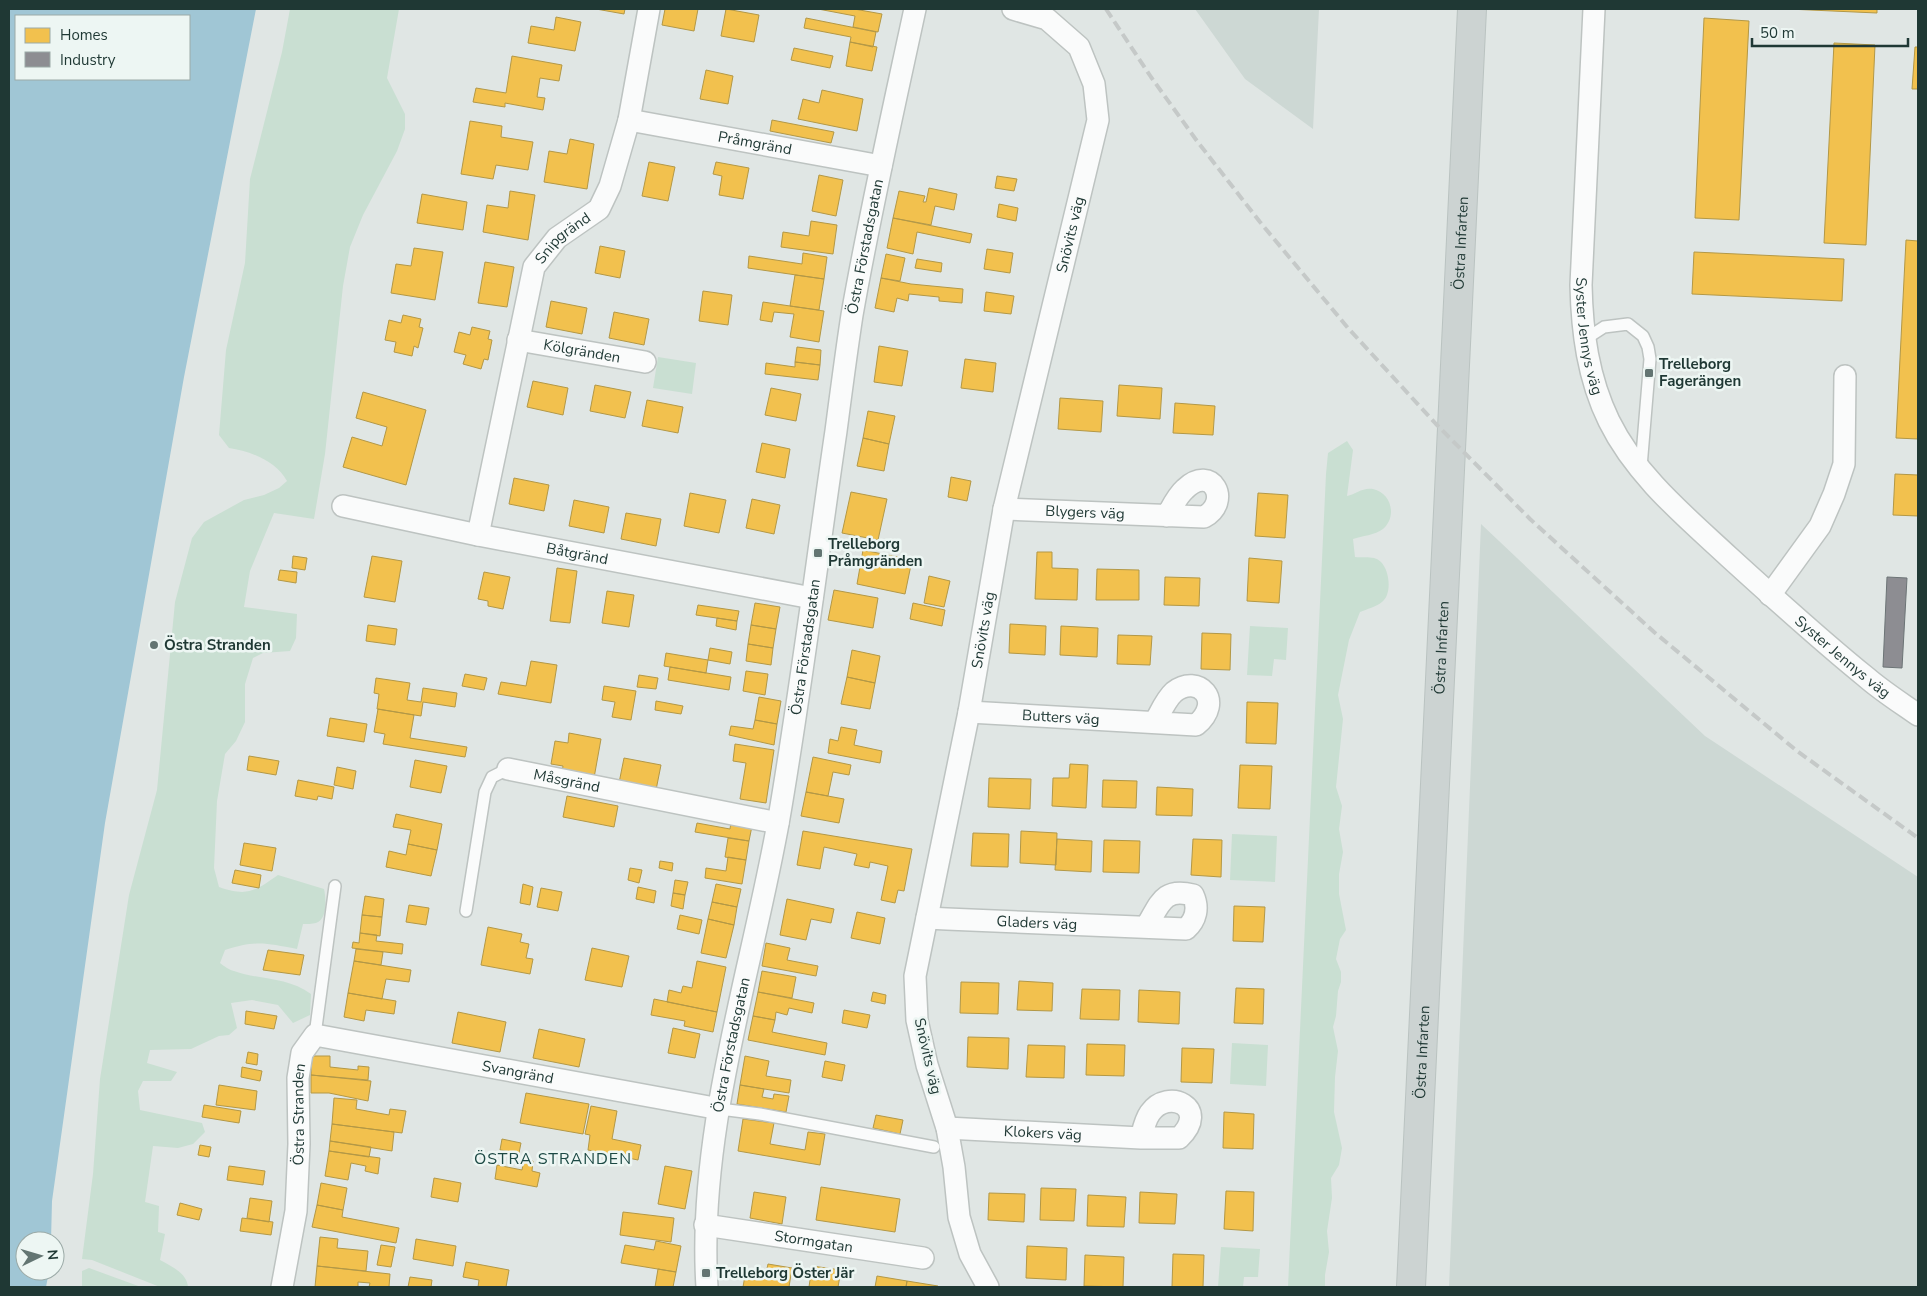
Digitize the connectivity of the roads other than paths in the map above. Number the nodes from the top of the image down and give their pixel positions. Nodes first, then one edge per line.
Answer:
1 (649, 9) edge
2 (915, 9) edge
3 (1014, 9) edge
4 (1472, 9) edge
5 (1594, 9) edge
6 (629, 120) junction
7 (881, 166) junction
8 (518, 340) junction
9 (1584, 340) junction
10 (646, 362) dead end
11 (1845, 376) dead end
12 (1640, 471) junction
13 (343, 506) dead end
14 (1004, 509) junction
15 (1167, 516) dead end
16 (478, 535) junction
17 (1770, 595) junction
18 (812, 598) junction
19 (969, 712) junction
20 (1918, 715) edge
21 (1155, 722) dead end
22 (508, 769) joint
23 (778, 823) junction
24 (335, 886) dead end
25 (466, 911) dead end
26 (927, 918) junction
27 (1146, 928) dead end
28 (315, 1035) junction
29 (720, 1109) junction
30 (947, 1128) junction
31 (1140, 1138) dead end
32 (934, 1147) dead end
33 (705, 1225) junction
34 (923, 1258) dead end
35 (282, 1287) edge
36 (707, 1287) edge
37 (988, 1287) edge
38 (1411, 1287) edge

1 - 6 street, Snipgränd
2 - 7 street, Östra Förstadsgatan
3 - 14 street, Snövits väg
4 - 38 main road, Östra Infarten
5 - 9 street, Syster Jennys väg
6 - 7 street, Pråmgränd
6 - 8 street, Snipgränd
7 - 18 street, Östra Förstadsgatan
8 - 10 street, Kölgränden
8 - 16 street, Snipgränd
9 - 12 street, Syster Jennys väg
9 - 12 lane
11 - 17 street
12 - 17 street, Syster Jennys väg
13 - 16 street, Båtgränd
14 - 15 street, Blygers väg
14 - 19 street, Snövits väg
16 - 18 street, Båtgränd
17 - 20 street, Syster Jennys väg
18 - 23 street, Östra Förstadsgatan
19 - 21 street, Butters väg
19 - 26 street, Snövits väg
22 - 23 street, Måsgränd
22 - 25 lane, Måsgränd
23 - 29 street, Östra Förstadsgatan
24 - 28 lane, Östra Stranden
26 - 27 street, Gladers väg
26 - 30 street, Snövits väg
28 - 29 street, Svangränd
28 - 35 street, Östra Stranden
29 - 32 lane
29 - 33 street, Östra Förstadsgatan
30 - 31 street, Klokers väg
30 - 37 street, Snövits väg
33 - 34 street, Stormgatan
33 - 36 street, Östra Förstadsgatan

